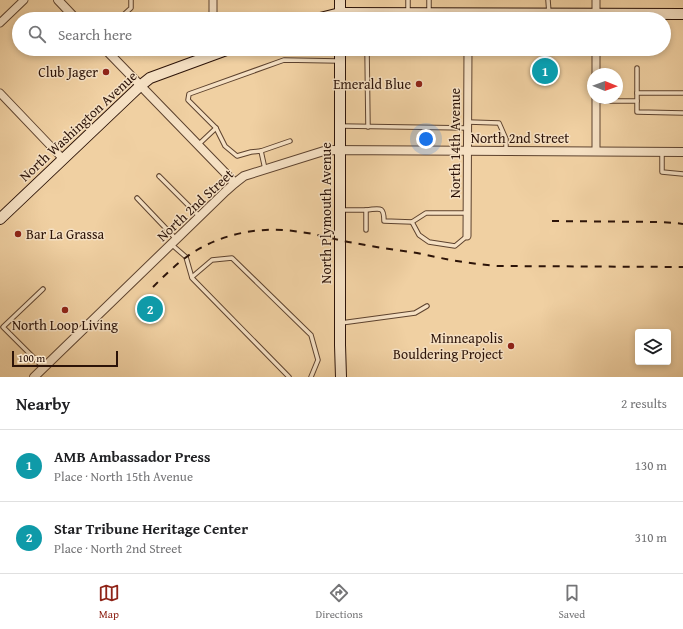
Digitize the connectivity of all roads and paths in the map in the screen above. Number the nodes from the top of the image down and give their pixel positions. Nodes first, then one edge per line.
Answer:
1 (24, 0) edge
2 (58, 0) edge
3 (131, 0) edge
4 (213, 0) edge
5 (340, 0) edge
6 (408, 0) edge
7 (429, 0) edge
8 (548, 0) edge
9 (596, 0) edge
10 (69, 12) edge
11 (127, 12) edge
12 (213, 12) edge
13 (340, 12) edge
14 (408, 12) edge
15 (429, 12) edge
16 (549, 12) edge
17 (596, 12) edge
18 (671, 14) edge
19 (683, 14) edge
20 (0, 23) edge
21 (112, 56) edge
22 (203, 56) edge
23 (340, 56) edge
24 (367, 56) edge
25 (468, 56) edge
26 (596, 56) edge
27 (340, 61) junction
28 (596, 68) edge
29 (637, 68) dead end
30 (140, 86) junction
31 (0, 92) edge
32 (637, 93) junction
33 (683, 93) edge
34 (623, 100) edge
35 (637, 101) junction
36 (596, 104) edge
37 (683, 113) edge
38 (468, 125) junction
39 (340, 126) junction
40 (368, 127) junction
41 (216, 128) junction
42 (290, 141) dead end
43 (198, 145) junction
44 (340, 150) junction
45 (261, 151) junction
46 (468, 151) junction
47 (506, 151) junction
48 (596, 151) junction
49 (662, 152) junction
50 (683, 152) edge
51 (63, 159) junction
52 (265, 170) junction
53 (683, 174) edge
54 (160, 176) dead end
55 (235, 183) junction
56 (137, 198) dead end
57 (340, 210) junction
58 (366, 210) junction
59 (468, 213) junction
60 (199, 217) junction
61 (0, 219) edge
62 (412, 222) junction
63 (366, 230) dead end
64 (468, 236) joint
65 (174, 242) junction
66 (192, 277) junction
67 (43, 289) dead end
68 (426, 306) dead end
69 (340, 323) junction
70 (44, 368) junction
71 (34, 377) edge
72 (289, 377) edge
73 (311, 377) edge
74 (341, 377) edge

1 - 20 street
2 - 10 street
3 - 11 lane
4 - 12 street
5 - 13 main road
6 - 14 lane
7 - 15 lane
8 - 16 lane
9 - 17 street
18 - 19 main road
21 - 30 street
22 - 30 main road, North Washington Avenue
23 - 27 main road, North Plymouth Avenue
24 - 40 lane
25 - 38 street, North 14th Avenue
26 - 28 street
27 - 39 main road, North Plymouth Avenue
27 - 41 lane
29 - 32 lane
30 - 43 street
30 - 51 main road, North Washington Avenue
31 - 51 street
32 - 33 lane
32 - 35 lane
34 - 35 lane
35 - 37 lane
36 - 48 street
38 - 40 lane
38 - 46 street, North 14th Avenue
38 - 47 lane
39 - 40 lane
39 - 44 main road, North Plymouth Avenue
41 - 43 lane
41 - 45 lane
42 - 45 lane
43 - 55 street
44 - 46 street, North 2nd Street
44 - 52 street, North 2nd Street
44 - 57 main road, North Plymouth Avenue
45 - 52 lane
46 - 47 street, North 2nd Street
46 - 59 street, North 14th Avenue
47 - 48 street, North 2nd Street
48 - 49 street, North 2nd Street
49 - 50 street, North 2nd Street
49 - 53 lane
51 - 61 main road, North Washington Avenue
52 - 55 street, North 2nd Street
54 - 60 lane
55 - 60 street, North 2nd Street
56 - 65 lane
57 - 58 lane
57 - 69 main road, North Plymouth Avenue
58 - 62 lane
58 - 63 lane
59 - 62 lane
59 - 64 street, North 14th Avenue
60 - 65 street, North 2nd Street
62 - 64 lane
65 - 66 lane
65 - 70 street, North 2nd Street
66 - 72 lane
66 - 73 lane
67 - 70 lane
68 - 69 lane
69 - 74 main road, North Plymouth Avenue
70 - 71 street, North 2nd Street

